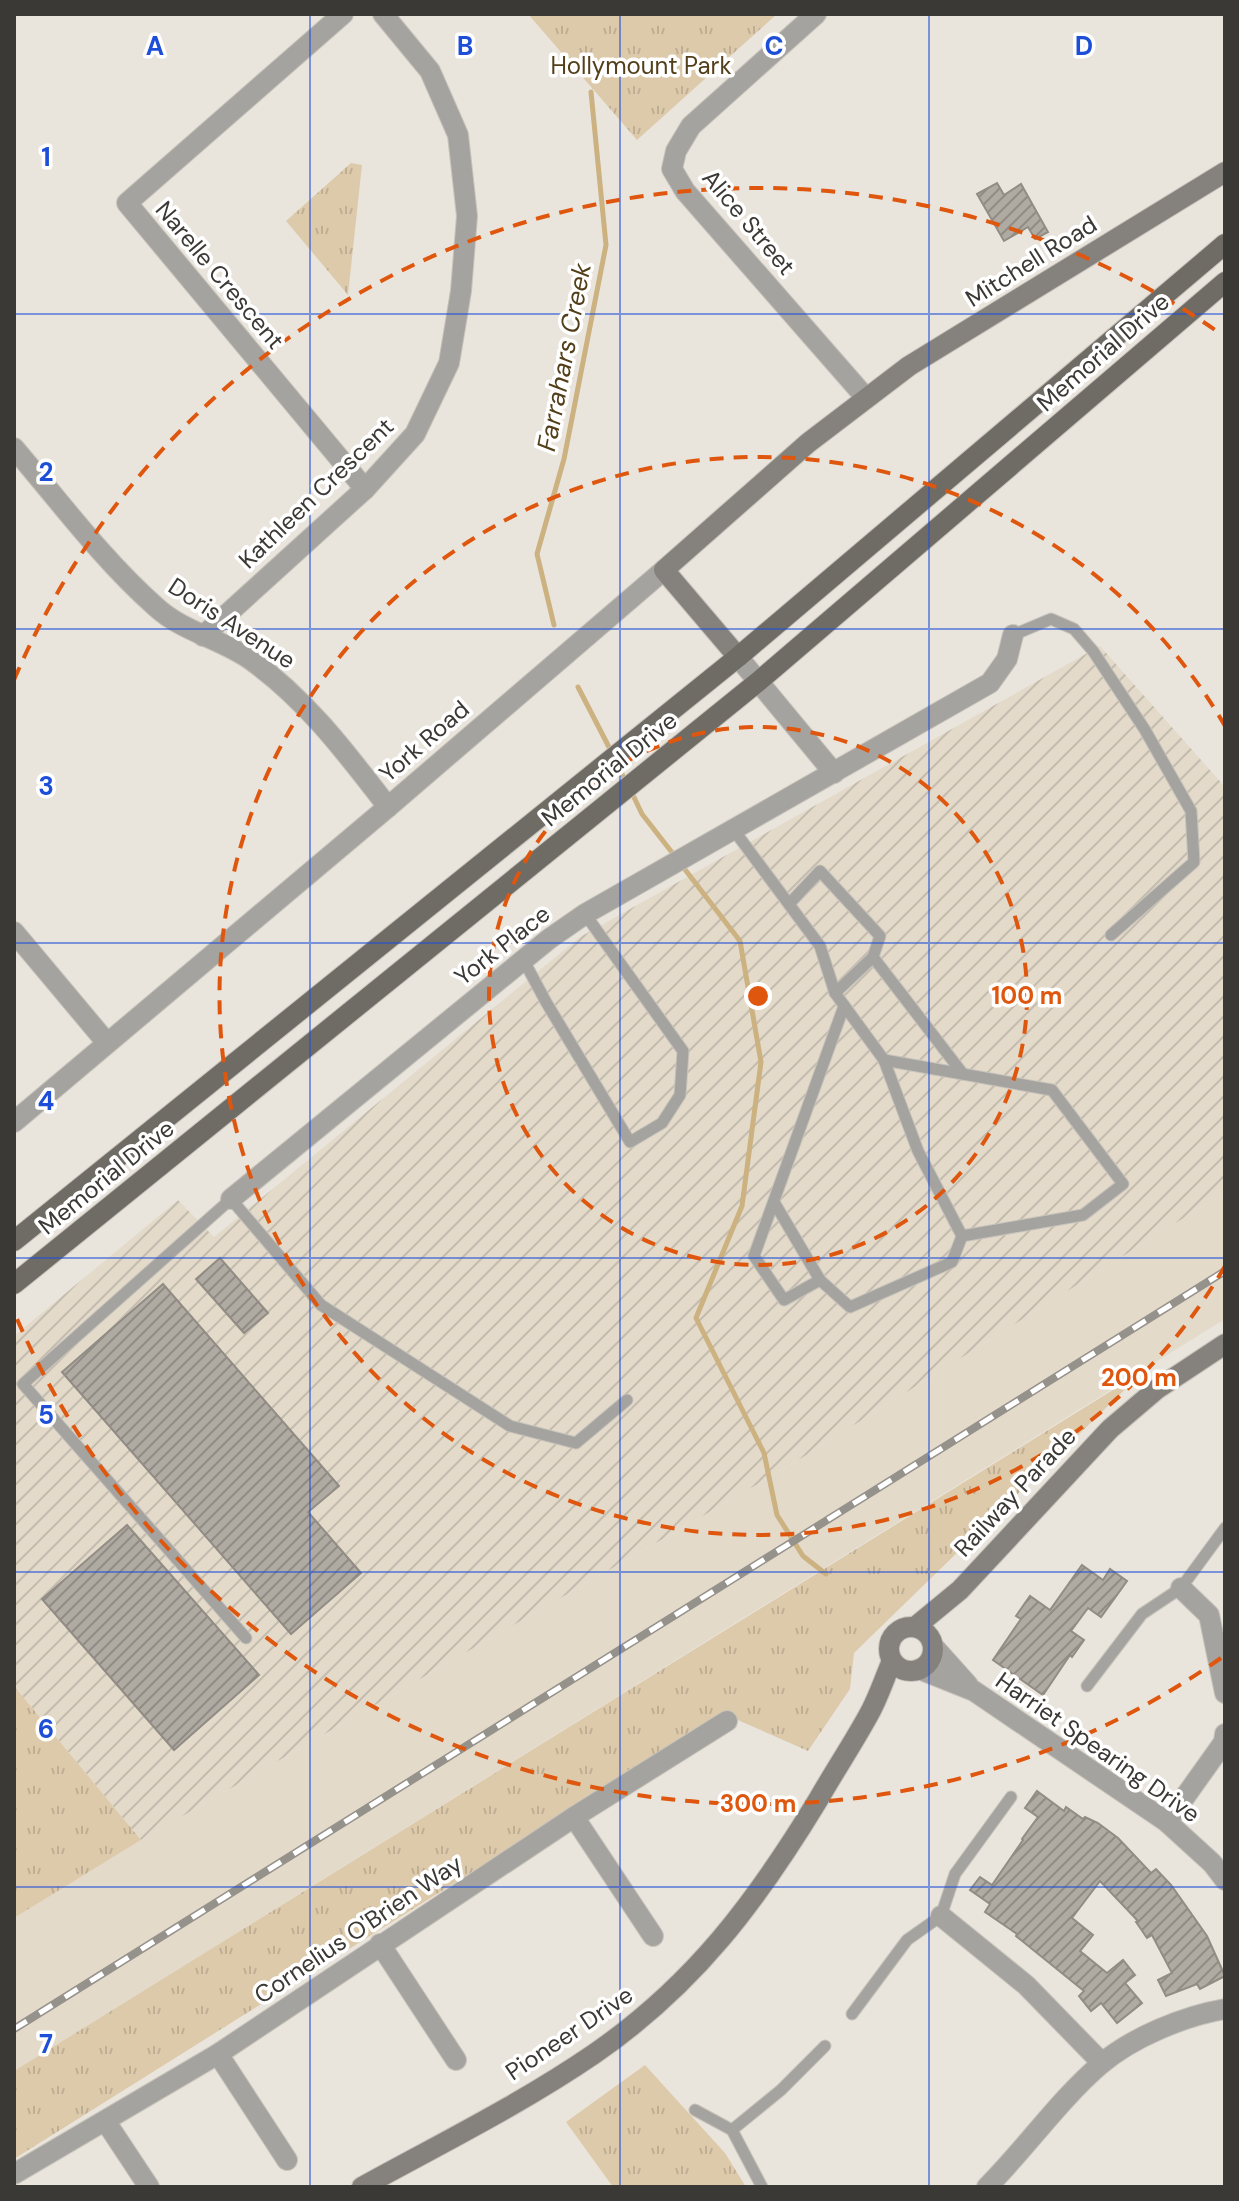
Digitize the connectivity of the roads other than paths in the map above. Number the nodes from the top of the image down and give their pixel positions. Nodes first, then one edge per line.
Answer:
1 (343, 14) edge
2 (383, 14) edge
3 (816, 14) edge
4 (1225, 172) edge
5 (1225, 244) edge
6 (1225, 282) edge
7 (866, 398) junction
8 (14, 448) edge
9 (365, 489) junction
10 (664, 570) junction
11 (1013, 635) joint
12 (203, 636) junction
13 (738, 657) junction
14 (759, 681) junction
15 (834, 773) junction
16 (388, 807) junction
17 (733, 829) junction
18 (789, 904) junction
19 (585, 914) junction
20 (14, 932) edge
21 (1111, 935) dead end
22 (873, 957) junction
23 (523, 959) junction
24 (835, 993) junction
25 (844, 1006) junction
26 (107, 1043) junction
27 (884, 1060) junction
28 (963, 1074) junction
29 (14, 1122) edge
30 (231, 1199) junction
31 (774, 1202) junction
32 (962, 1236) junction
33 (14, 1241) edge
34 (820, 1280) junction
35 (14, 1284) edge
36 (1225, 1344) edge
37 (627, 1400) dead end
38 (1225, 1528) edge
39 (1181, 1588) junction
40 (960, 1590) junction
41 (915, 1627) junction
42 (246, 1638) dead end
43 (932, 1644) junction
44 (892, 1661) junction
45 (915, 1670) junction
46 (1087, 1686) dead end
47 (974, 1691) junction
48 (1225, 1693) edge
49 (870, 1714) junction
50 (727, 1721) dead end
51 (1225, 1734) edge
52 (1011, 1797) dead end
53 (574, 1817) junction
54 (1167, 1822) junction
55 (1225, 1880) edge
56 (941, 1916) junction
57 (653, 1936) dead end
58 (380, 1944) junction
59 (1225, 2009) edge
60 (852, 2014) dead end
61 (825, 2046) dead end
62 (218, 2054) junction
63 (456, 2060) dead end
64 (1102, 2063) junction
65 (695, 2110) dead end
66 (106, 2122) junction
67 (732, 2130) junction
68 (287, 2160) dead end
69 (14, 2174) edge
70 (149, 2187) edge
71 (362, 2187) edge
72 (762, 2187) edge
73 (987, 2187) edge

1 - 9 street, Narelle Crescent
2 - 9 street, Kathleen Crescent
3 - 7 street, Alice Street
4 - 7 main road, Mitchell Road
5 - 13 main road, Memorial Drive
6 - 14 main road, Memorial Drive
7 - 10 main road, York Road
8 - 12 street, Doris Avenue
9 - 12 street, Kathleen Crescent
10 - 13 main road
10 - 16 street, York Road
11 - 15 street, York Place
11 - 21 lane
12 - 16 street, Doris Avenue
13 - 14 street
13 - 33 main road, Memorial Drive
14 - 15 street
14 - 35 main road, Memorial Drive
15 - 17 street, York Place
16 - 26 street, York Road
17 - 18 lane
17 - 19 street, York Place
18 - 22 lane
18 - 24 lane
19 - 23 street, York Place
19 - 23 lane
20 - 26 street
22 - 24 lane
22 - 28 lane
23 - 30 street, York Place
24 - 25 lane
25 - 27 lane
25 - 31 lane
26 - 29 street, York Road
27 - 28 lane
27 - 32 lane
28 - 32 lane
30 - 37 lane
30 - 42 lane
31 - 34 lane
31 - 34 lane
32 - 34 lane
36 - 40 main road, Railway Parade
38 - 39 lane
39 - 46 lane
39 - 48 street
40 - 41 main road
40 - 43 main road
41 - 43 main road
41 - 44 main road
43 - 45 main road
43 - 47 street, Harriet Spearing Drive
44 - 45 main road
44 - 49 main road, Pioneer Drive
45 - 47 street, Harriet Spearing Drive
45 - 49 main road, Pioneer Drive
47 - 54 street, Harriet Spearing Drive
49 - 71 main road, Pioneer Drive
50 - 53 street, Cornelius O'Brien Way
51 - 54 street
52 - 56 lane
53 - 57 street
53 - 58 street, Cornelius O'Brien Way
54 - 55 street, Harriet Spearing Drive
56 - 60 lane
56 - 64 street
58 - 62 street, Cornelius O'Brien Way
58 - 63 street
59 - 64 street
61 - 67 lane
62 - 66 street, Cornelius O'Brien Way
62 - 68 street
64 - 73 street
65 - 67 lane
66 - 69 street, Cornelius O'Brien Way
66 - 70 street
67 - 72 lane

